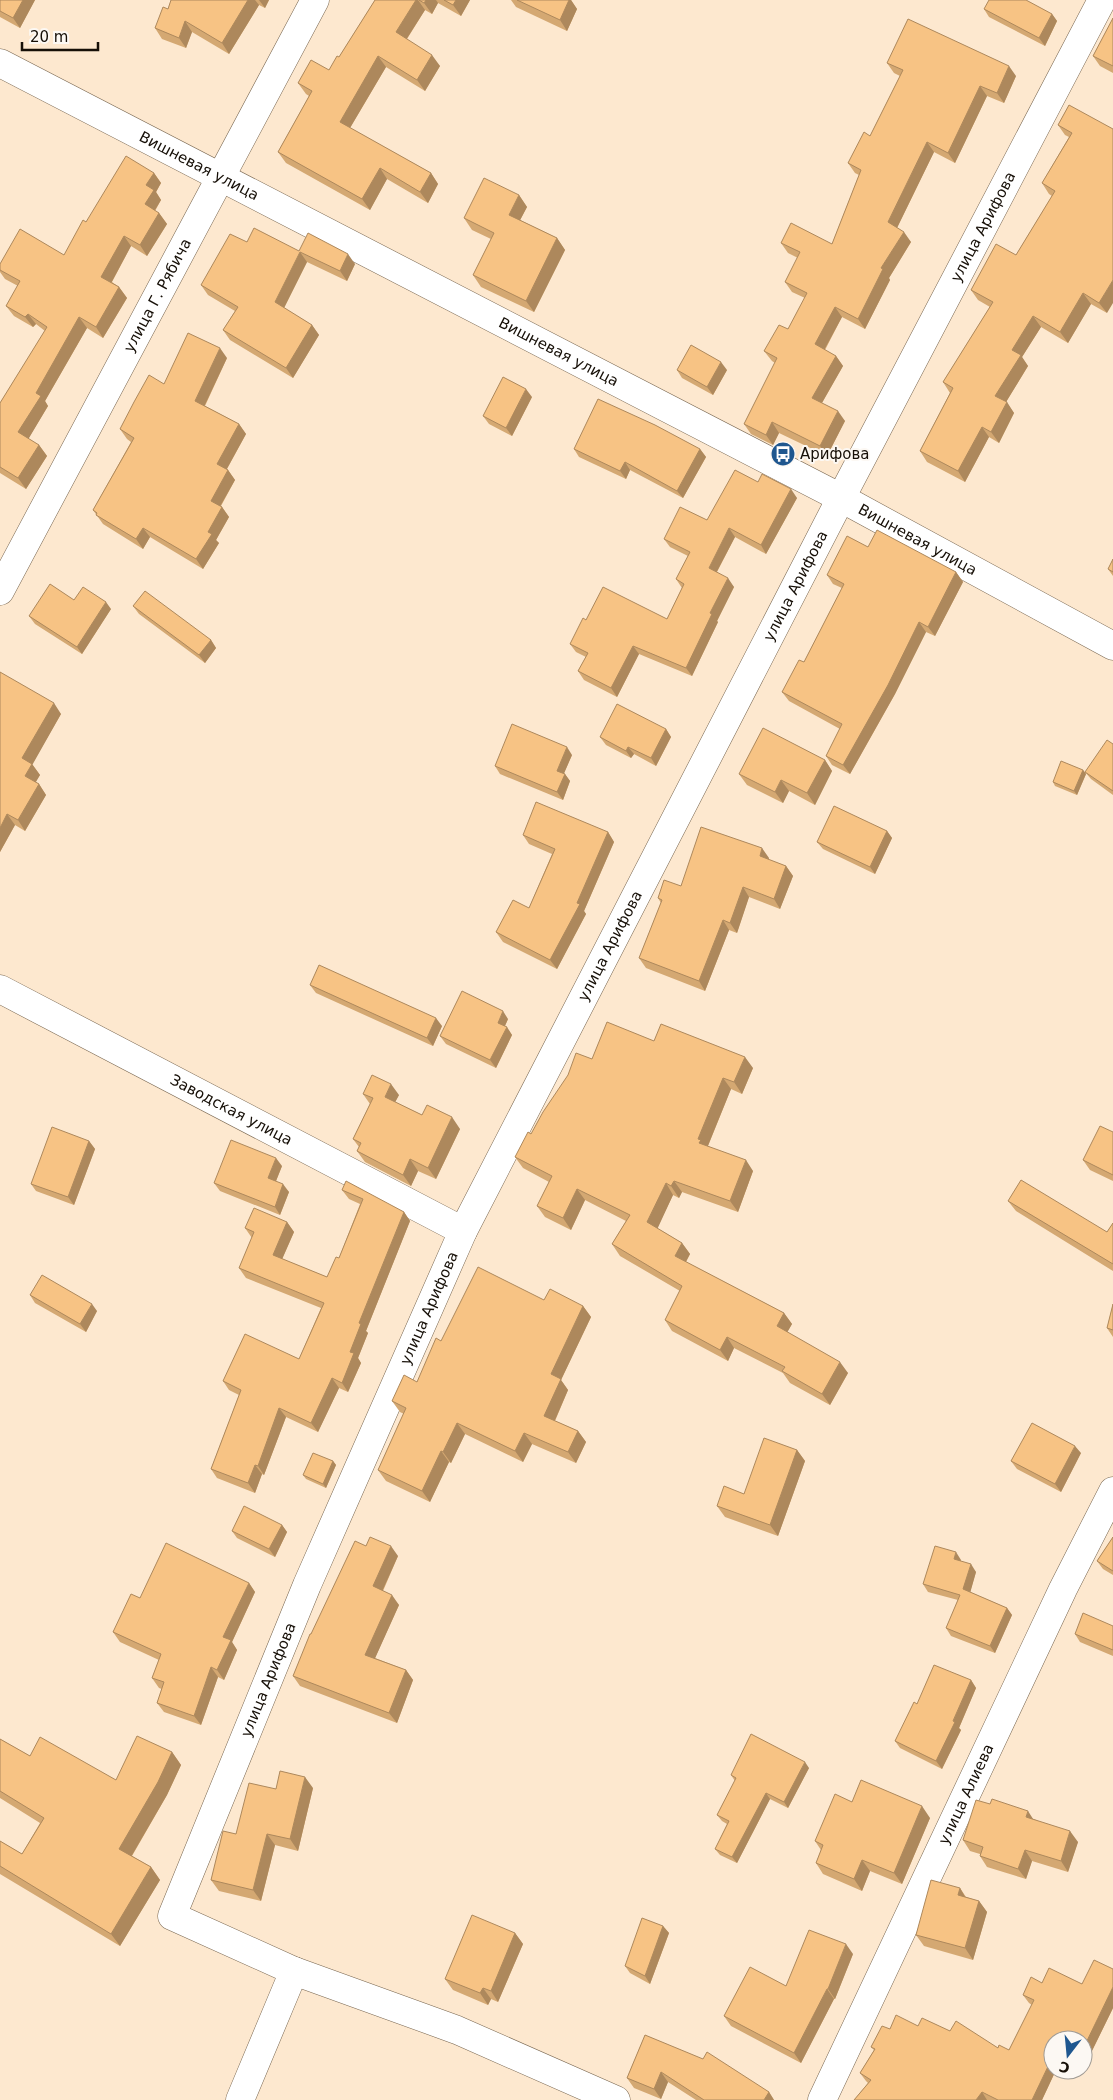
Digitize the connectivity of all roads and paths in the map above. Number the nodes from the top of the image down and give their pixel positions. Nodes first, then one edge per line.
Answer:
1 (315, 0) edge
2 (1102, 0) edge
3 (0, 63) edge
4 (221, 178) junction
5 (840, 498) junction
6 (0, 591) edge
7 (1113, 646) edge
8 (0, 989) edge
9 (463, 1231) junction
10 (1113, 1491) edge
11 (294, 1971) junction
12 (240, 2100) edge
13 (616, 2100) edge
14 (822, 2100) edge

1 - 4 street, улица Г. Рябича
2 - 5 street, улица Арифова
3 - 4 street, Вишневая улица
4 - 5 street, Вишневая улица
4 - 6 street, улица Г. Рябича
5 - 7 street, Вишневая улица
5 - 9 street, улица Арифова
8 - 9 street, Заводская улица
9 - 11 street, улица Арифова
10 - 14 street, улица Алиева
11 - 12 street
11 - 13 street

